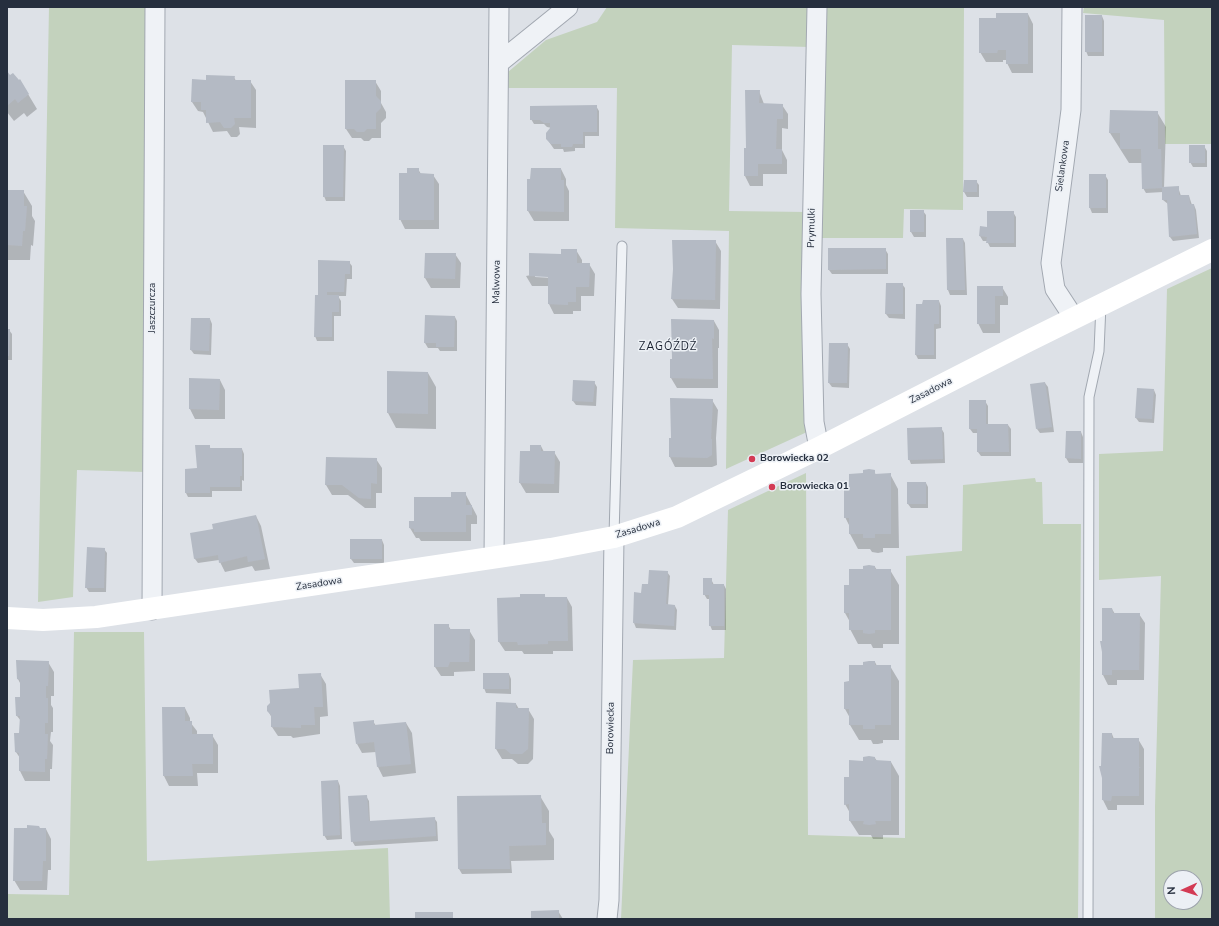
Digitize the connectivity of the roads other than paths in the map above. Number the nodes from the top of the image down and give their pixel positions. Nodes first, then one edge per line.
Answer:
1 (155, 7) edge
2 (499, 7) edge
3 (568, 7) edge
4 (817, 7) edge
5 (1072, 7) edge
6 (500, 62) junction
7 (622, 246) dead end
8 (1212, 250) edge
9 (1101, 305) junction
10 (1074, 318) junction
11 (819, 448) junction
12 (614, 536) junction
13 (494, 557) junction
14 (152, 610) junction
15 (7, 618) edge
16 (607, 919) edge
17 (1088, 919) edge

1 - 14 street, Jaszczurcza
2 - 6 street, Malwowa
3 - 6 street
4 - 11 street, Prymulki
5 - 10 street, Sielankowa
6 - 13 street, Malwowa
7 - 12 lane
8 - 9 street, Zasadowa
9 - 10 street, Zasadowa
9 - 17 lane
10 - 11 street, Zasadowa
11 - 12 street, Zasadowa
12 - 13 street, Zasadowa
12 - 16 street, Borowiecka
13 - 14 street, Zasadowa
14 - 15 street, Zasadowa

